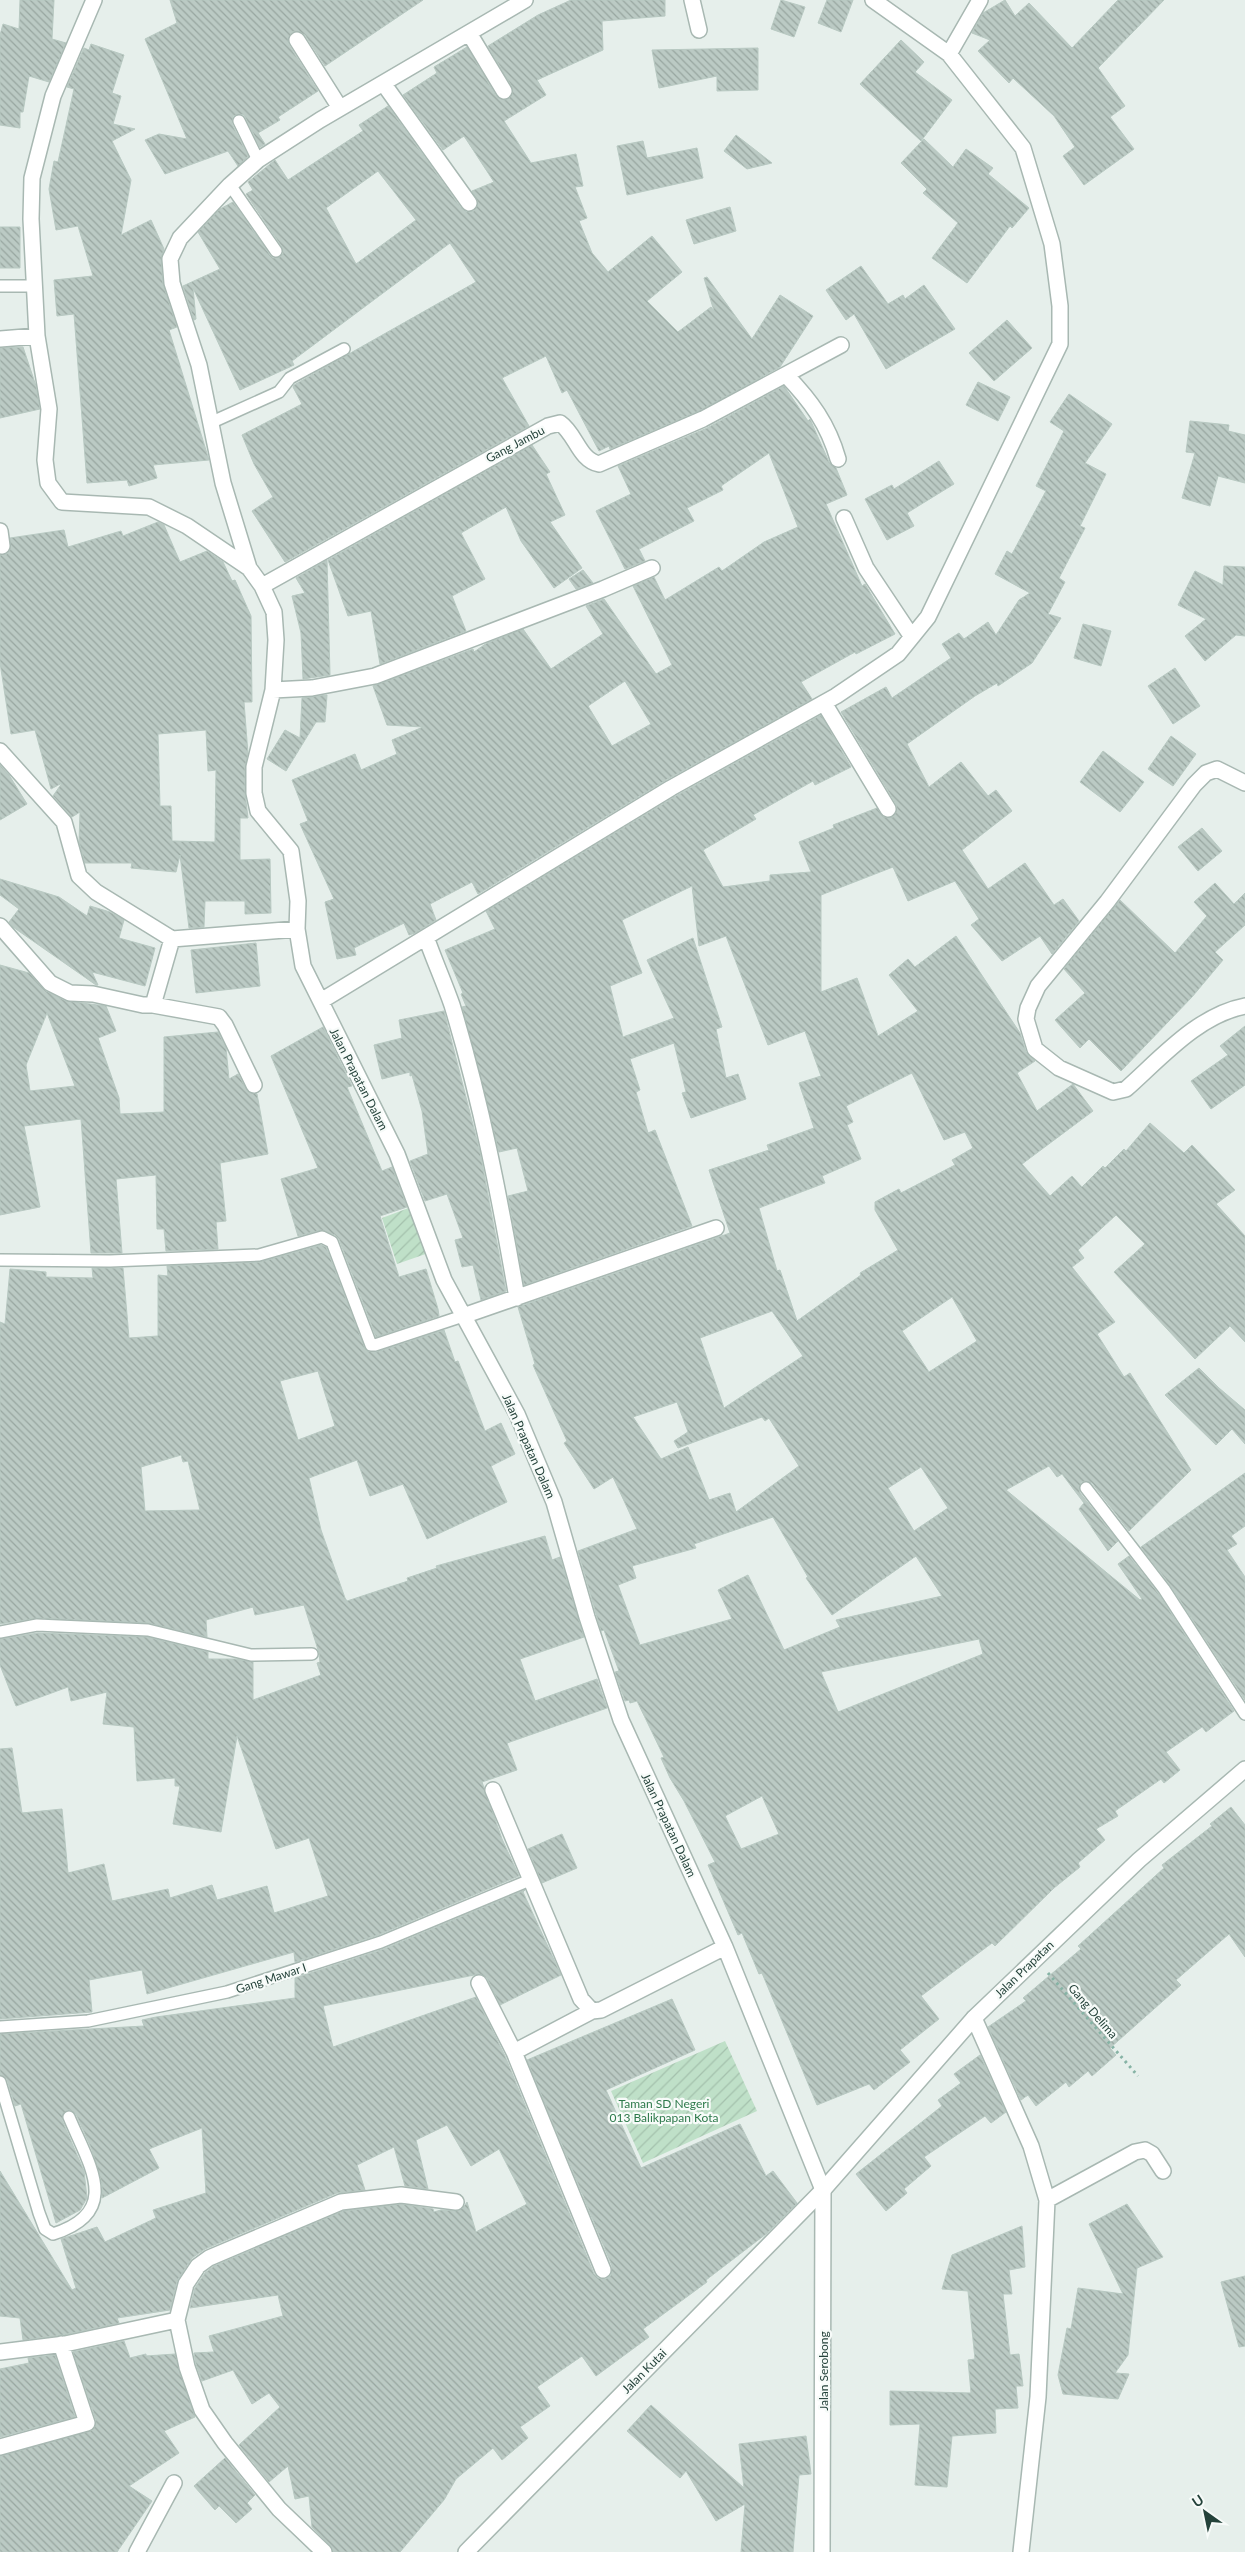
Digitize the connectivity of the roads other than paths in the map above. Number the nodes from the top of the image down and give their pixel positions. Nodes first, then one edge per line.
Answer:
1 (94, 0) edge
2 (525, 0) edge
3 (692, 0) edge
4 (873, 0) edge
5 (980, 0) edge
6 (700, 30) dead end
7 (468, 33) junction
8 (297, 40) dead end
9 (949, 54) junction
10 (383, 83) junction
11 (504, 91) dead end
12 (340, 108) junction
13 (239, 121) dead end
14 (258, 160) junction
15 (230, 185) junction
16 (469, 203) dead end
17 (276, 250) dead end
18 (0, 286) edge
19 (34, 286) junction
20 (37, 336) junction
21 (0, 339) edge
22 (841, 344) dead end
23 (344, 349) dead end
24 (786, 375) junction
25 (210, 423) junction
26 (838, 459) dead end
27 (844, 518) dead end
28 (249, 568) junction
29 (652, 568) dead end
30 (262, 586) junction
31 (912, 637) junction
32 (273, 690) junction
33 (824, 703) junction
34 (0, 751) edge
35 (1245, 783) edge
36 (888, 809) dead end
37 (0, 926) edge
38 (297, 929) junction
39 (426, 938) junction
40 (172, 939) junction
41 (321, 1001) junction
42 (153, 1005) junction
43 (1245, 1006) edge
44 (254, 1085) dead end
45 (716, 1228) dead end
46 (0, 1260) edge
47 (517, 1298) junction
48 (463, 1316) junction
49 (1086, 1488) dead end
50 (0, 1632) edge
51 (312, 1654) dead end
52 (1245, 1714) edge
53 (1245, 1769) edge
54 (493, 1790) dead end
55 (530, 1880) junction
56 (725, 1947) junction
57 (479, 1983) dead end
58 (592, 2011) junction
59 (974, 2018) junction
60 (0, 2027) edge
61 (514, 2052) junction
62 (0, 2082) edge
63 (69, 2117) dead end
64 (1163, 2171) dead end
65 (823, 2190) junction
66 (1047, 2200) junction
67 (456, 2202) dead end
68 (603, 2270) dead end
69 (177, 2320) junction
70 (61, 2344) junction
71 (0, 2352) edge
72 (0, 2447) edge
73 (174, 2482) dead end
74 (137, 2552) edge
75 (324, 2552) edge
76 (466, 2552) edge
77 (822, 2552) edge
78 (1021, 2552) edge

1 - 19 street
2 - 7 street
3 - 6 street
4 - 9 street
5 - 9 street
7 - 10 street
7 - 11 street
8 - 12 street
9 - 31 street
10 - 12 street
10 - 16 street
12 - 14 street
13 - 14 lane
14 - 15 street
15 - 17 lane
15 - 25 street
18 - 19 lane
19 - 20 street
20 - 21 street
20 - 28 street
22 - 24 street, Gang Jambu
23 - 25 lane
24 - 26 street
24 - 30 street, Gang Jambu
25 - 28 street
27 - 31 street
28 - 30 street, Jalan Prapatan Dalam
29 - 32 street
30 - 32 street, Jalan Prapatan Dalam
31 - 33 street
32 - 38 street, Jalan Prapatan Dalam
33 - 36 street
33 - 39 street
34 - 40 street
35 - 43 street
37 - 42 street
38 - 40 street
38 - 41 street, Jalan Prapatan Dalam
39 - 41 street
39 - 47 street
40 - 42 street
41 - 48 street, Jalan Prapatan Dalam
42 - 44 street
45 - 47 street
46 - 48 lane
47 - 48 street
48 - 56 street, Jalan Prapatan Dalam
49 - 52 lane
50 - 51 lane
53 - 59 street, Jalan Prapatan
54 - 55 street
55 - 58 street
55 - 60 lane, Gang Mawar I
56 - 58 street
56 - 65 street, Jalan Prapatan Dalam
57 - 61 street
58 - 61 street
59 - 65 street, Jalan Prapatan
59 - 66 street
61 - 68 street
62 - 63 lane
64 - 66 street
65 - 76 street, Jalan Kutai
65 - 77 street, Jalan Serobong
66 - 78 street
67 - 69 street
69 - 70 street
69 - 75 street
70 - 71 street
70 - 72 street
73 - 74 street

